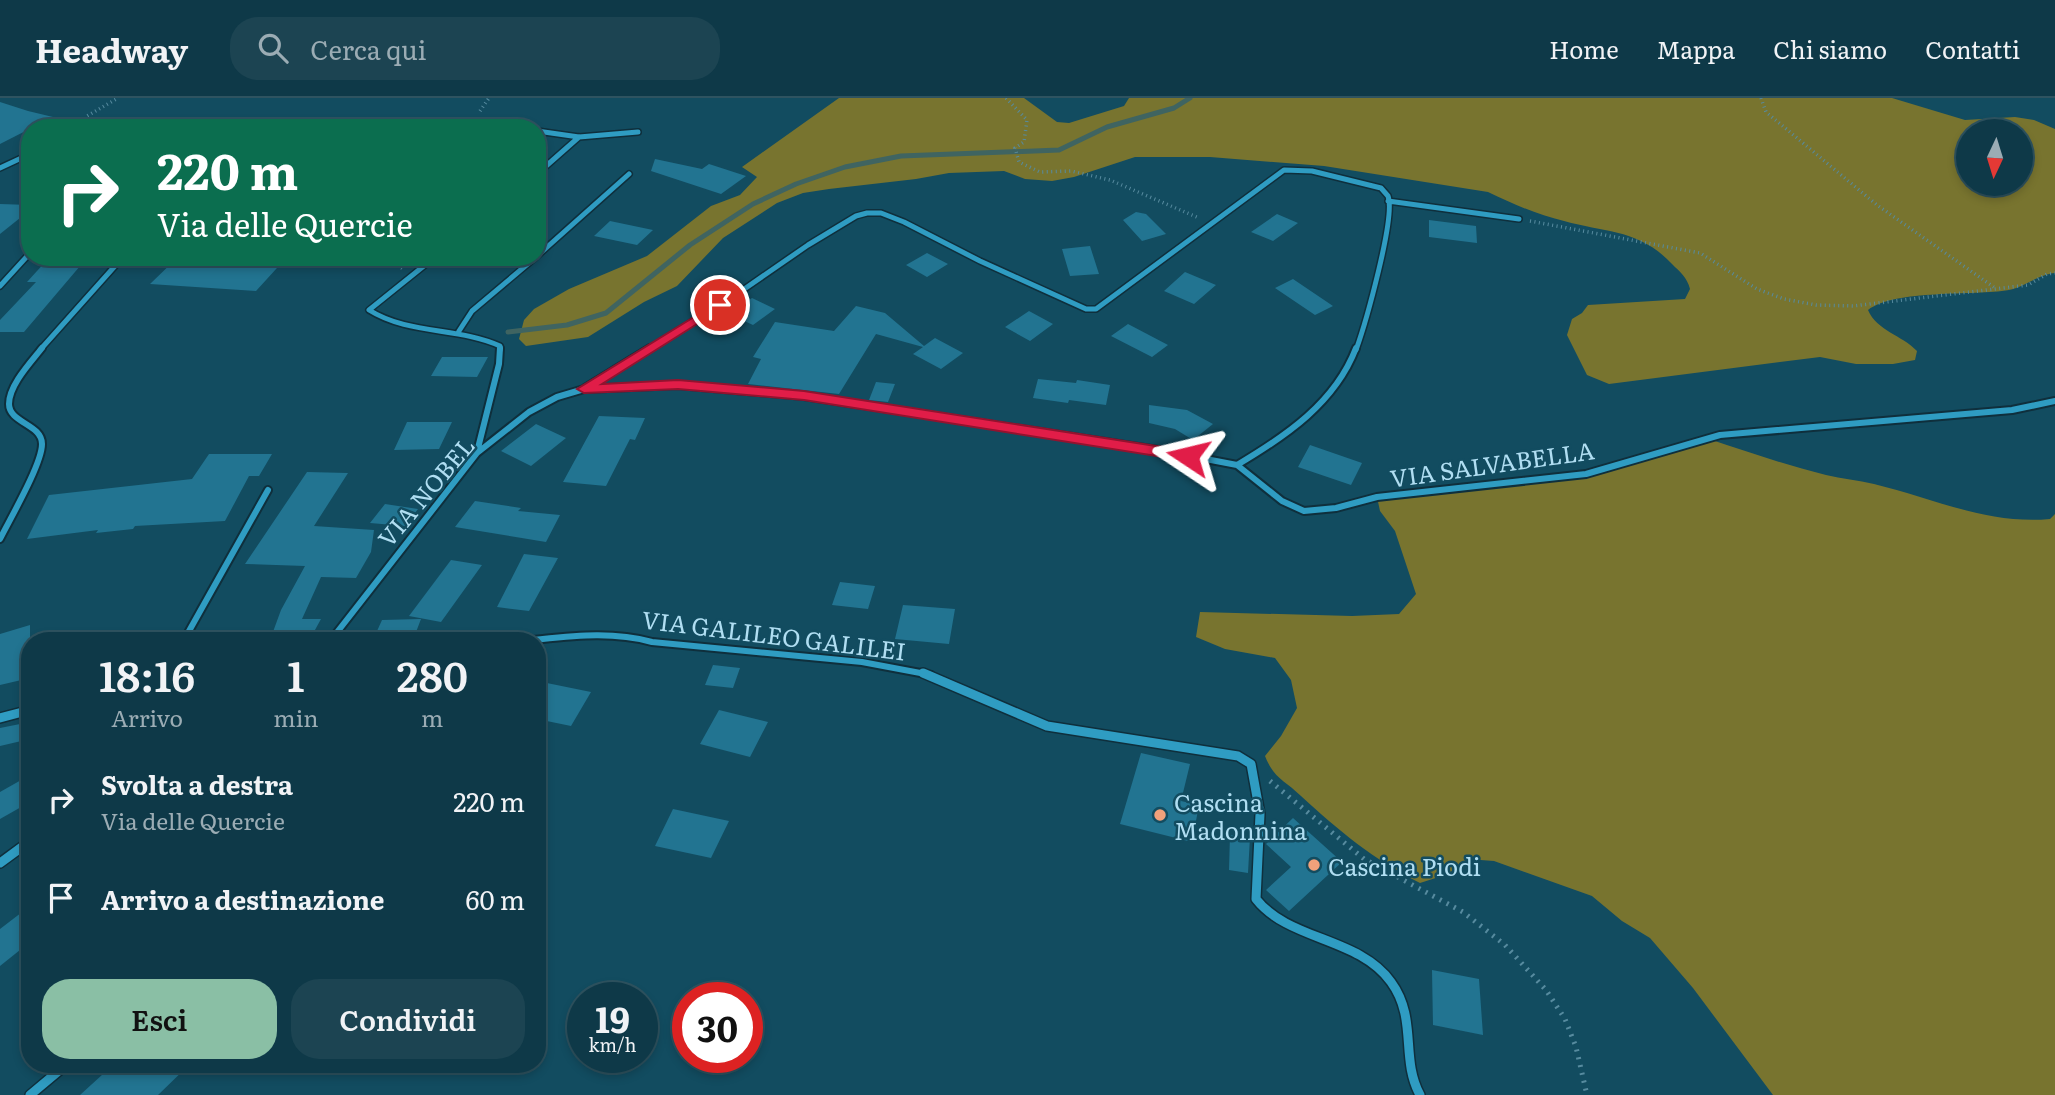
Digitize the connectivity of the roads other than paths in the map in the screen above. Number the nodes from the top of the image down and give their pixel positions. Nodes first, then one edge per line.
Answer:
1 (546, 132) edge
2 (638, 132) dead end
3 (579, 137) junction
4 (21, 158) edge
5 (546, 166) edge
6 (0, 168) edge
7 (629, 174) dead end
8 (1388, 201) junction
9 (1519, 219) road end
10 (546, 249) edge
11 (21, 263) edge
12 (115, 266) edge
13 (424, 266) edge
14 (526, 266) edge
15 (0, 286) edge
16 (459, 331) junction
17 (584, 389) junction
18 (2055, 401) edge
19 (477, 453) junction
20 (1237, 465) junction
21 (268, 490) dead end
22 (0, 539) edge
23 (188, 632) edge
24 (337, 632) edge
25 (546, 639) edge
26 (21, 712) edge
27 (0, 718) edge
28 (21, 848) edge
29 (0, 863) edge
30 (56, 1073) edge
31 (30, 1095) edge
32 (1420, 1095) edge

1 - 3 street
2 - 3 street
3 - 5 street
4 - 6 street
7 - 10 street
8 - 9 street
8 - 17 street
8 - 20 street
11 - 15 street
12 - 22 street
13 - 16 street
14 - 16 street
16 - 19 street
17 - 19 street, VIA NOBEL
17 - 20 street, VIA NOBEL
18 - 20 street, VIA SALVABELLA
19 - 24 street, VIA NOBEL
21 - 23 street
25 - 32 street, VIA GALILEO GALILEI
26 - 27 street
28 - 29 street
30 - 31 street

